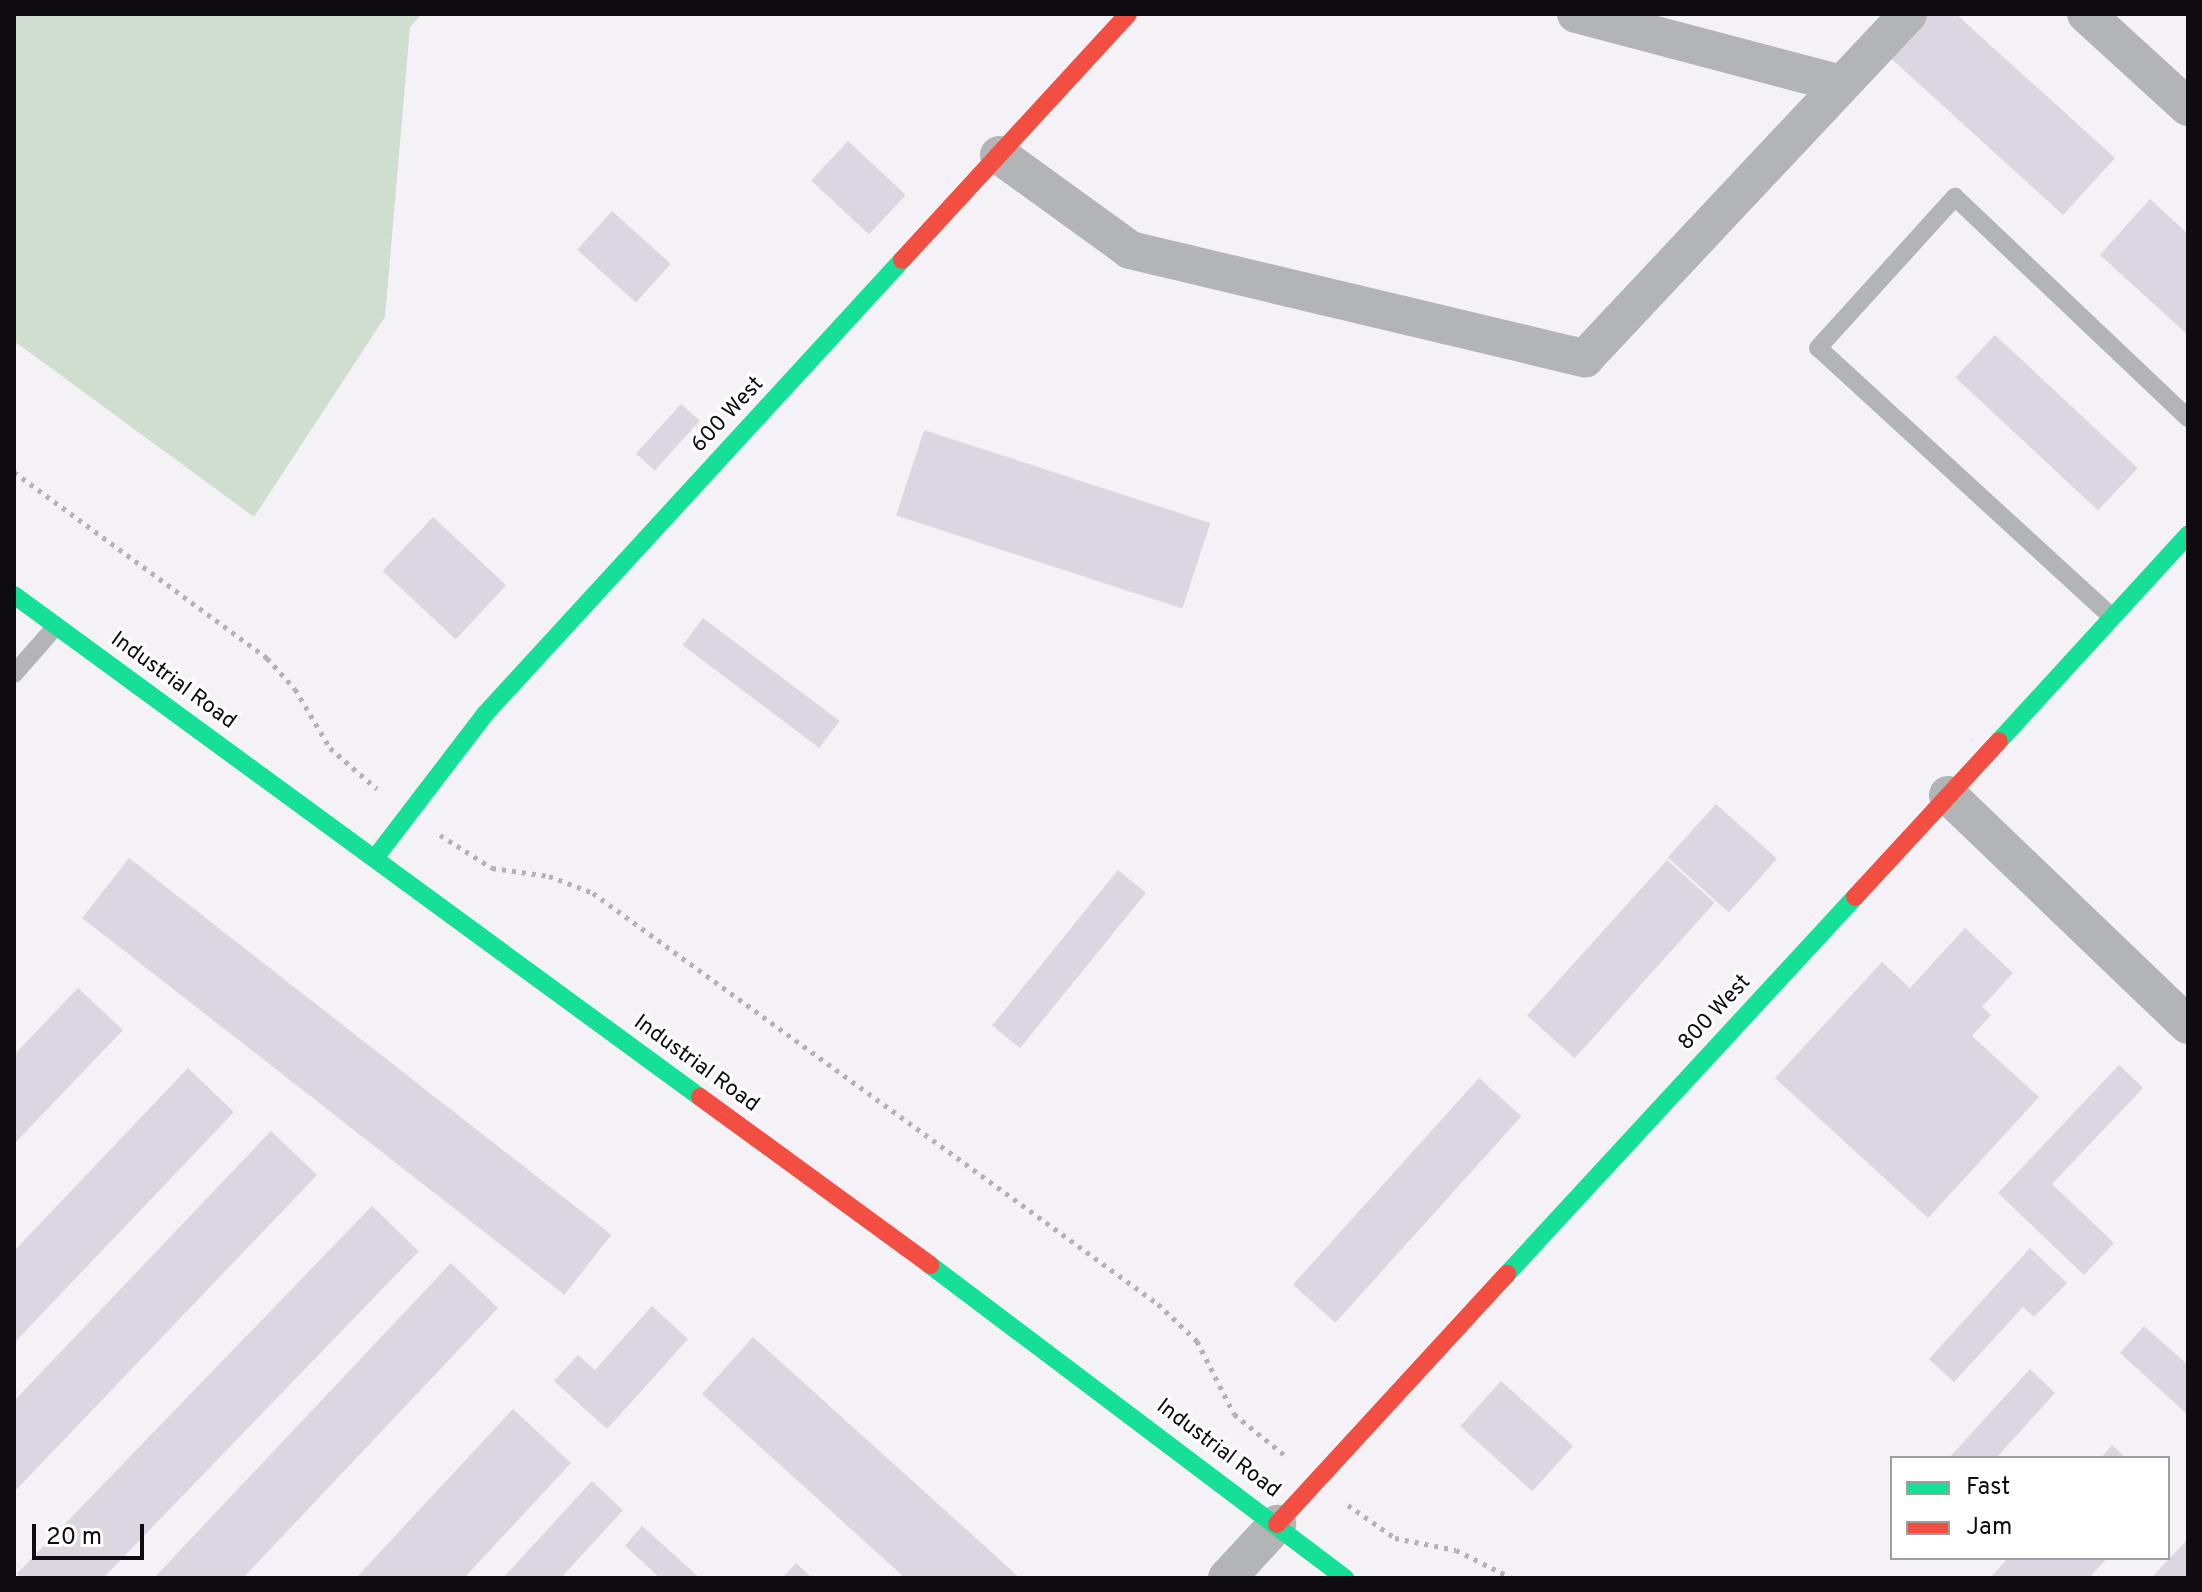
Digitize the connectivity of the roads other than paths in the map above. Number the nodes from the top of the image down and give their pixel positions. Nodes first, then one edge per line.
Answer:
1 (1128, 14) edge
2 (1576, 14) edge
3 (1908, 14) edge
4 (2086, 14) edge
5 (1841, 84) junction
6 (2188, 107) edge
7 (999, 155) junction
8 (2188, 418) edge
9 (2188, 535) edge
10 (14, 595) edge
11 (2112, 617) junction
12 (56, 626) junction
13 (14, 674) edge
14 (1948, 795) junction
15 (375, 858) junction
16 (2188, 1025) edge
17 (1277, 1524) junction
18 (1227, 1578) edge
19 (1345, 1578) edge

1 - 7 street, 600 West
2 - 5 street
3 - 5 street
4 - 6 street
5 - 7 street
7 - 15 street, 600 West
8 - 11 lane
9 - 11 street, 800 West
10 - 12 street, Industrial Road
11 - 14 street, 800 West
12 - 13 lane
12 - 15 street, Industrial Road
14 - 16 street
14 - 17 street, 800 West
15 - 17 street, Industrial Road
17 - 18 street
17 - 19 street, Industrial Road

